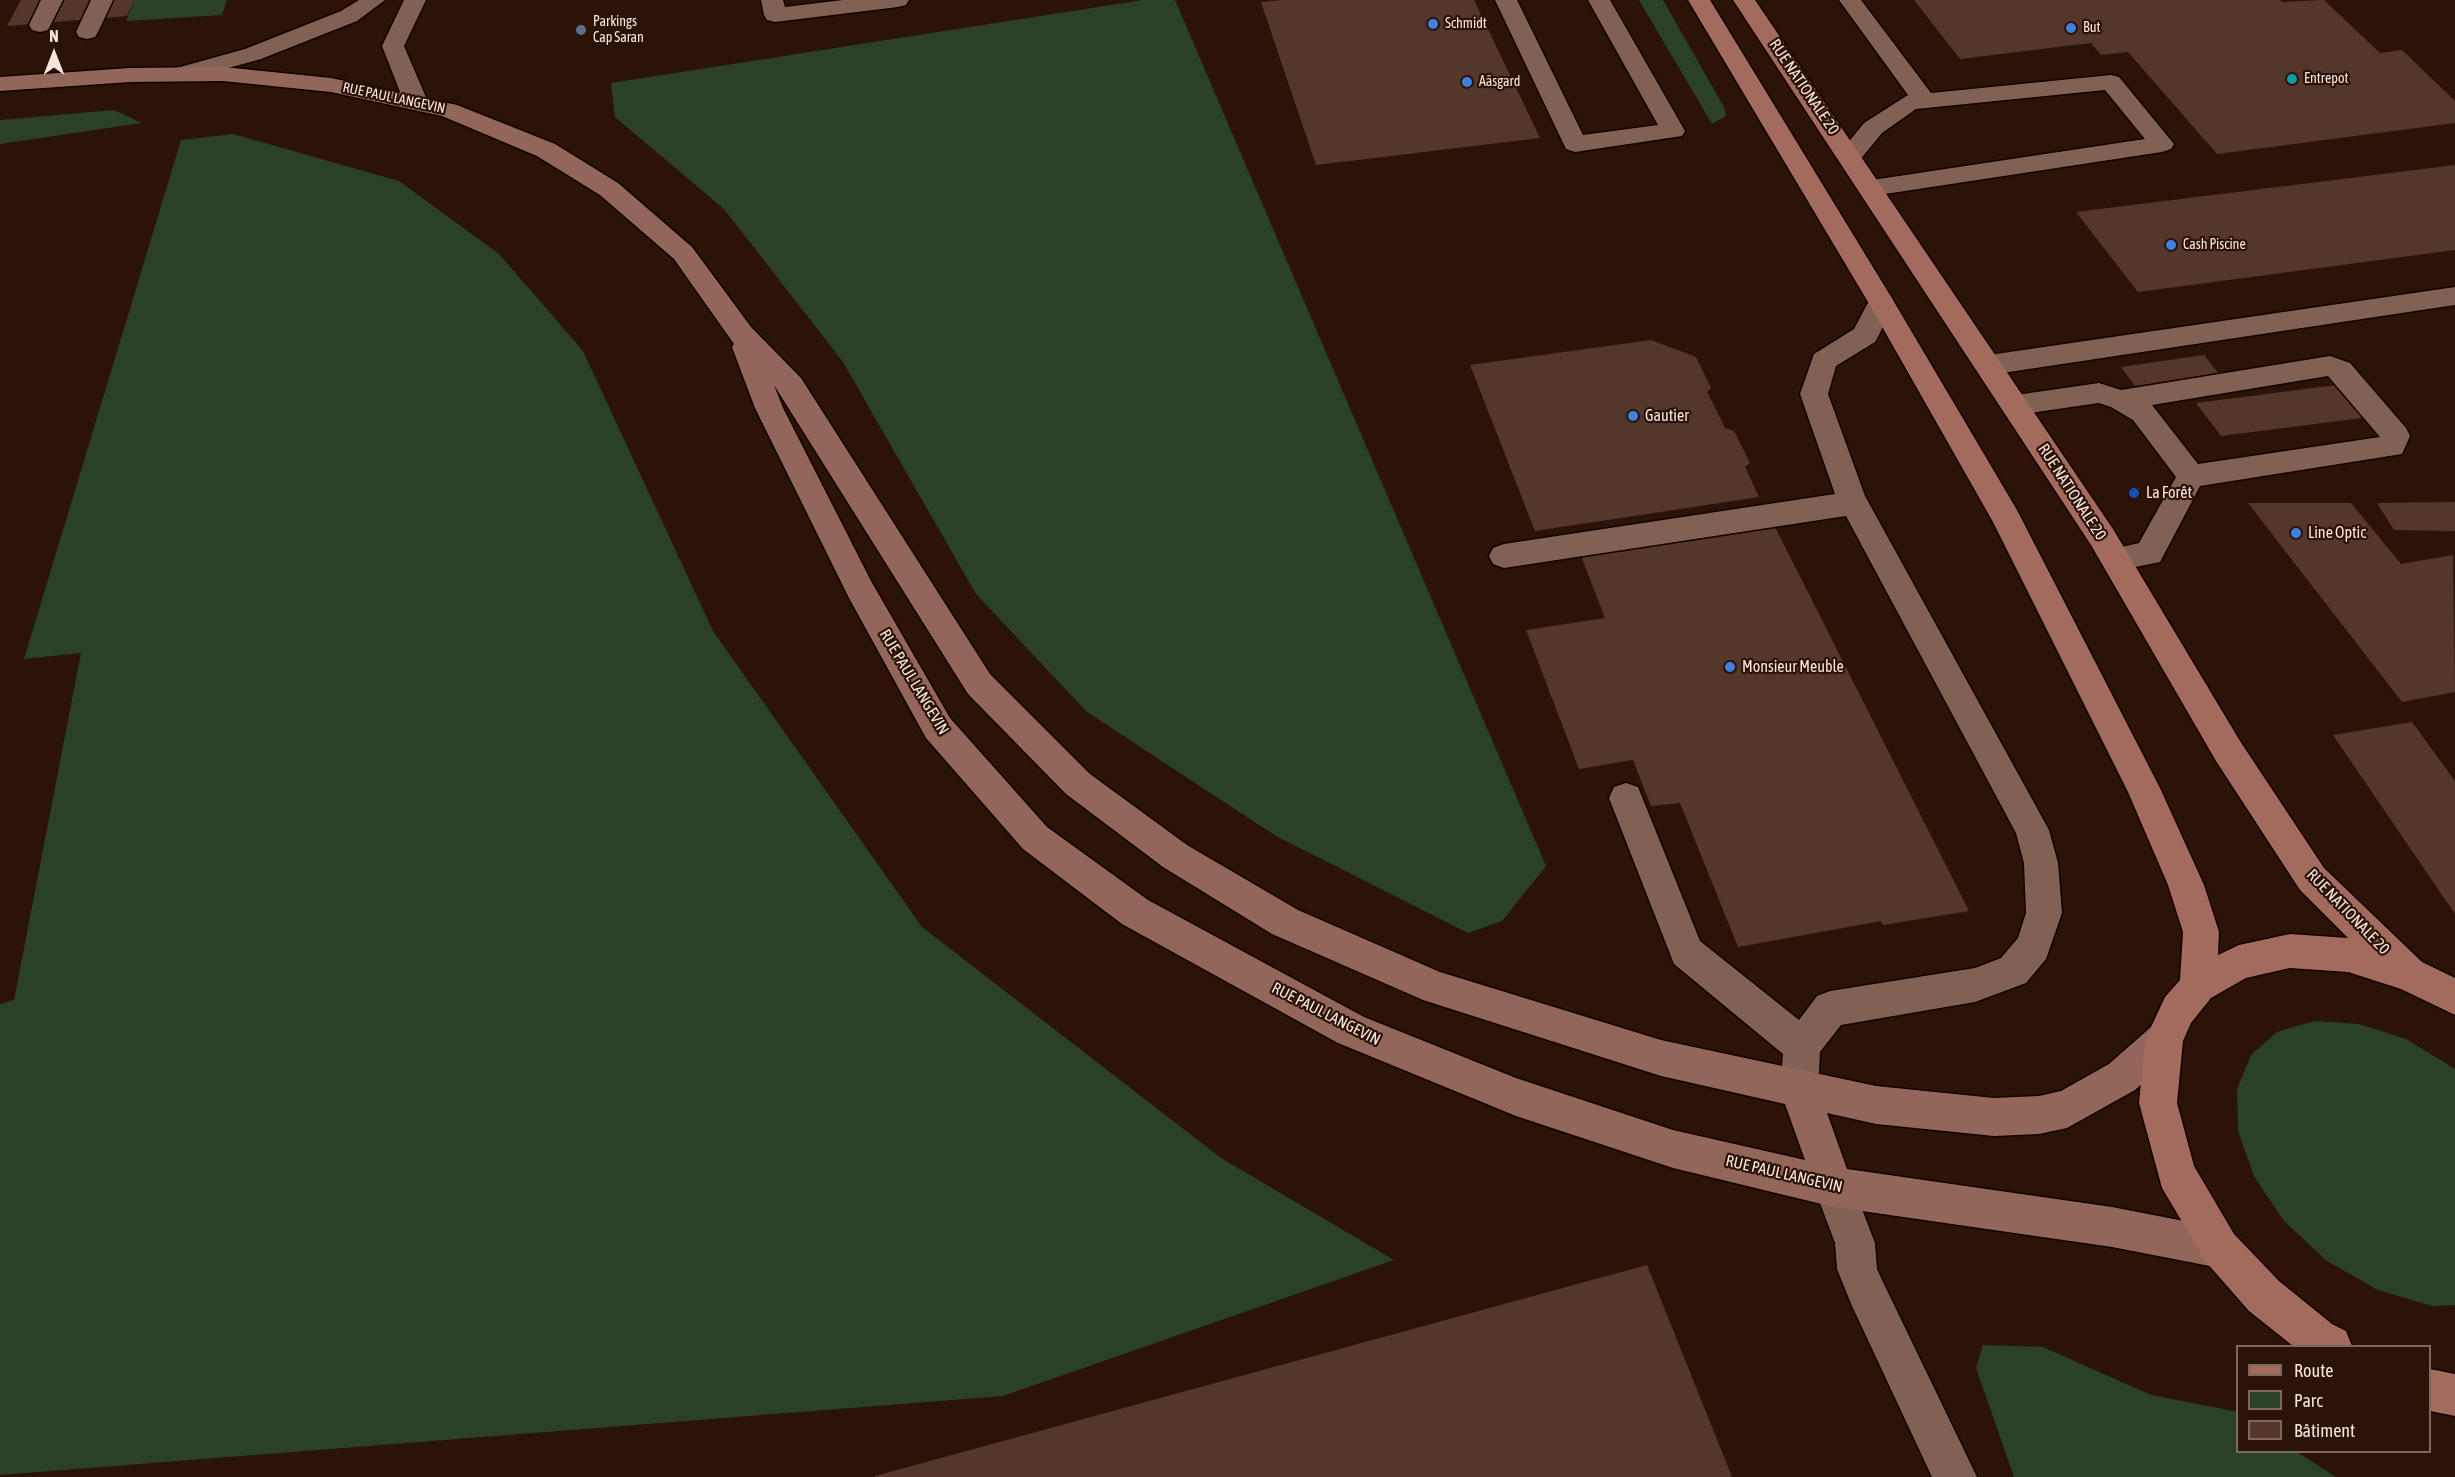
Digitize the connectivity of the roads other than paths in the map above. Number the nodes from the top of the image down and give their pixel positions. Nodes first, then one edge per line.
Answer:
1 (52, 0) edge
2 (102, 0) edge
3 (374, 0) edge
4 (415, 0) edge
5 (772, 0) edge
6 (898, 0) edge
7 (1506, 0) edge
8 (1599, 0) edge
9 (1699, 0) edge
10 (1744, 0) edge
11 (1850, 0) edge
12 (40, 25) dead end
13 (87, 32) dead end
14 (181, 74) junction
15 (0, 84) edge
16 (1923, 100) junction
17 (416, 102) junction
18 (1850, 155) junction
19 (1872, 188) junction
20 (2455, 296) edge
21 (1881, 302) junction
22 (741, 334) junction
23 (1989, 365) junction
24 (2121, 400) junction
25 (2016, 405) junction
26 (2191, 476) junction
27 (1854, 502) junction
28 (1504, 556) dead end
29 (2116, 559) junction
30 (1626, 798) dead end
31 (2409, 974) junction
32 (2198, 986) junction
33 (2455, 997) edge
34 (2164, 1041) junction
35 (1802, 1046) junction
36 (1799, 1090) junction
37 (1834, 1187) junction
38 (2220, 1248) junction
39 (2328, 1345) edge
40 (1955, 1477) edge

1 - 12 lane
2 - 13 lane
3 - 14 lane
4 - 17 lane
5 - 6 lane
7 - 8 lane
9 - 21 main road
10 - 18 main road, RUE NATIONALE 20
11 - 16 lane
14 - 15 main road, RUE PAUL LANGEVIN
14 - 17 main road, RUE PAUL LANGEVIN
16 - 18 lane
16 - 19 lane
17 - 22 main road, RUE PAUL LANGEVIN
18 - 19 main road, RUE NATIONALE 20
19 - 23 main road, RUE NATIONALE 20
20 - 23 lane
21 - 27 lane
21 - 32 main road
22 - 36 main road, RUE PAUL LANGEVIN
22 - 37 main road, RUE PAUL LANGEVIN
23 - 25 main road, RUE NATIONALE 20
24 - 25 lane
24 - 26 lane
24 - 26 lane
25 - 29 main road, RUE NATIONALE 20
26 - 29 lane
27 - 28 lane
27 - 35 lane
29 - 31 main road, RUE NATIONALE 20
30 - 35 lane
31 - 32 main road
31 - 33 main road
32 - 34 main road
34 - 36 main road, RUE PAUL LANGEVIN
34 - 38 main road
35 - 36 lane
36 - 37 main road
37 - 38 main road, RUE PAUL LANGEVIN
37 - 40 lane
38 - 39 main road

